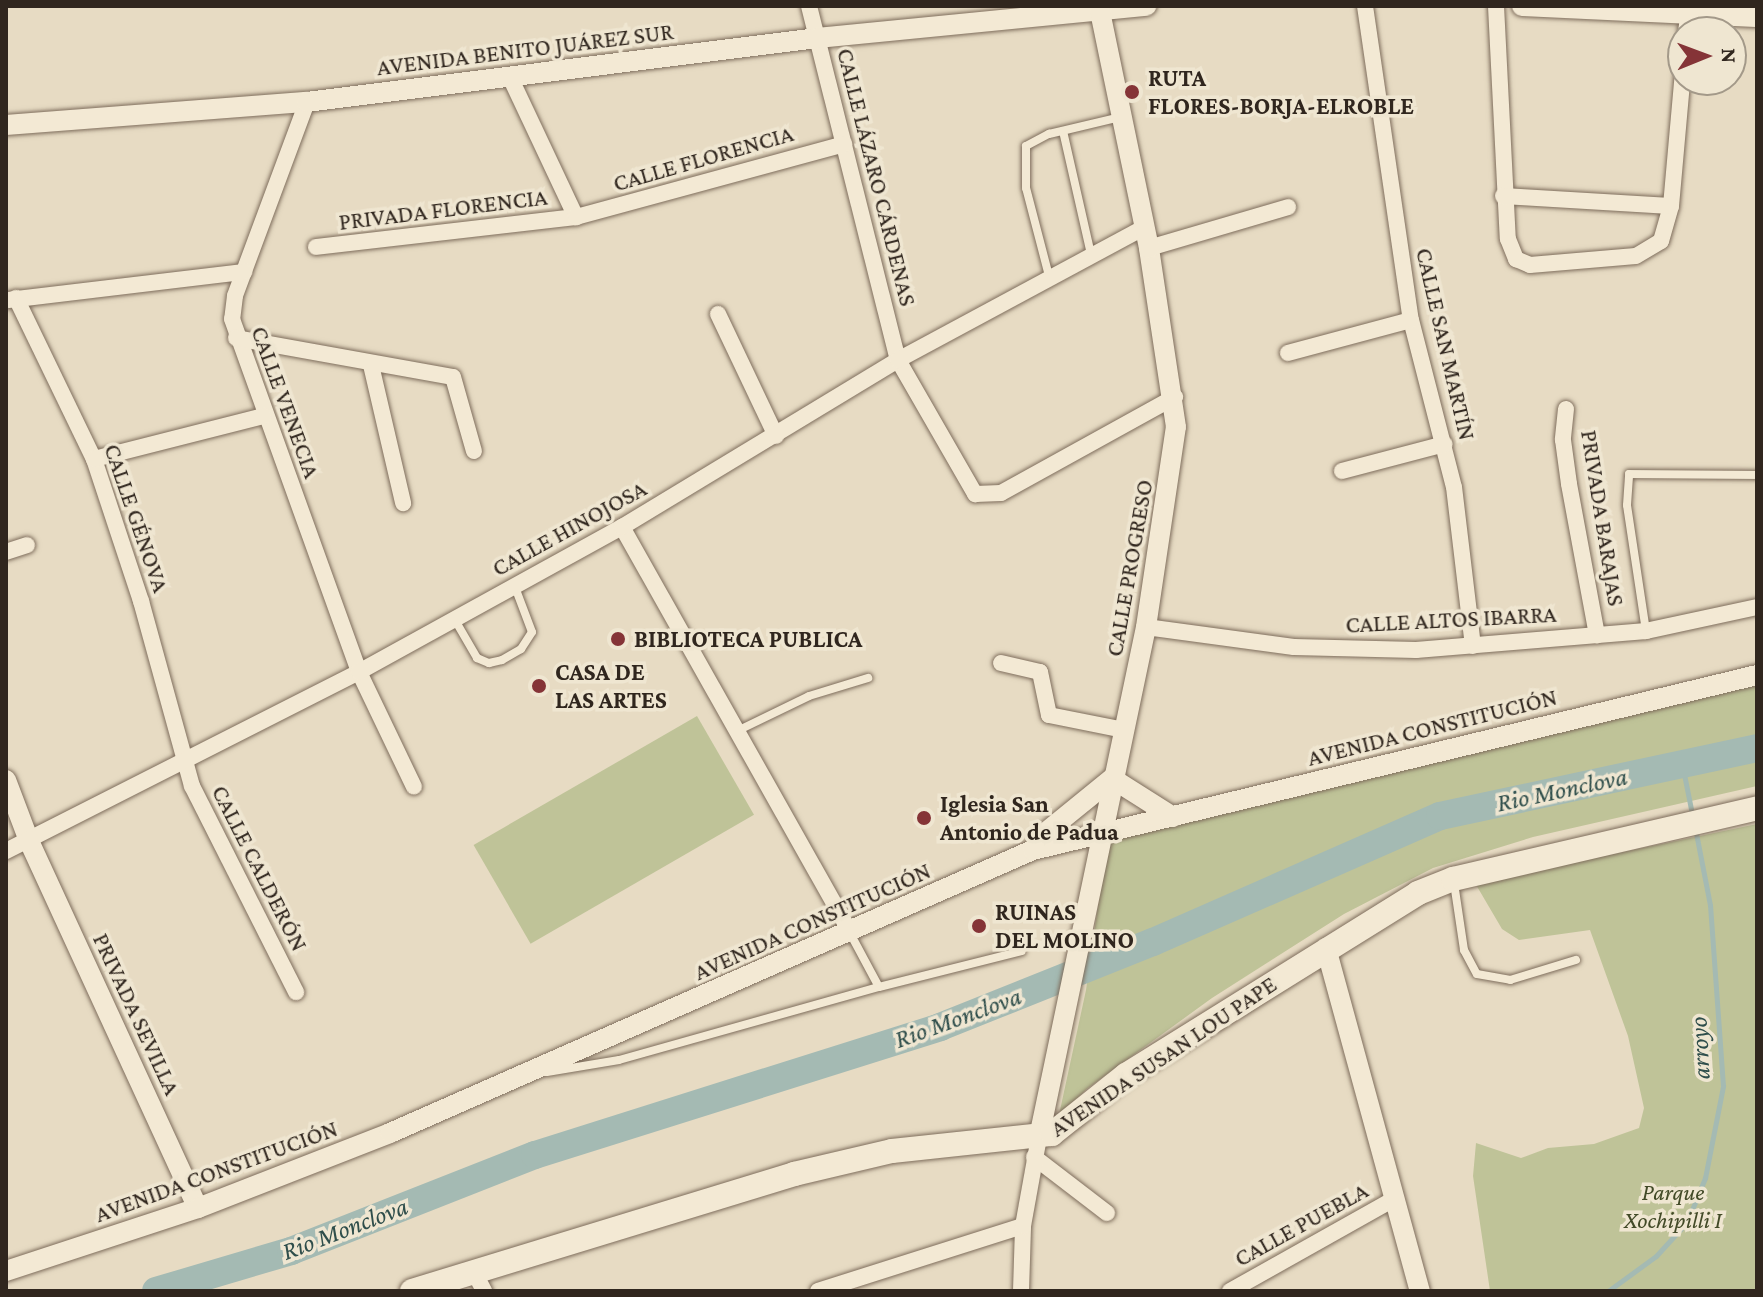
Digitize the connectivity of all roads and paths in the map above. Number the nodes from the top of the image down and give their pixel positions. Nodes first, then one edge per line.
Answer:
1 (809, 6) edge
2 (1146, 6) edge
3 (1365, 6) edge
4 (1496, 6) edge
5 (1522, 6) edge
6 (1550, 7) edge
7 (1100, 8) edge
8 (1667, 22) edge
9 (817, 38) junction
10 (510, 77) junction
11 (1681, 96) edge
12 (307, 102) junction
13 (1122, 117) junction
14 (6, 125) edge
15 (1063, 131) junction
16 (844, 144) junction
17 (1503, 196) junction
18 (1671, 206) junction
19 (1288, 207) dead end
20 (576, 217) junction
21 (1145, 227) junction
22 (316, 247) dead end
23 (1149, 248) junction
24 (1091, 254) junction
25 (244, 272) junction
26 (1049, 276) junction
27 (11, 299) edge
28 (718, 314) dead end
29 (1411, 320) junction
30 (236, 338) junction
31 (1288, 353) dead end
32 (898, 360) junction
33 (371, 365) junction
34 (1175, 397) junction
35 (1566, 409) dead end
36 (264, 416) junction
37 (776, 436) junction
38 (1445, 444) junction
39 (474, 451) dead end
40 (94, 459) junction
41 (1342, 471) dead end
42 (1757, 475) edge
43 (403, 503) dead end
44 (622, 527) junction
45 (27, 545) dead end
46 (6, 552) edge
47 (514, 586) junction
48 (1757, 607) edge
49 (454, 619) junction
50 (1146, 627) junction
51 (1646, 631) junction
52 (1597, 635) junction
53 (1473, 646) junction
54 (1001, 663) dead end
55 (359, 672) junction
56 (1757, 675) edge
57 (868, 678) dead end
58 (1124, 730) junction
59 (737, 731) junction
60 (183, 763) junction
61 (1114, 778) junction
62 (6, 780) edge
63 (414, 787) dead end
64 (1757, 808) edge
65 (1173, 817) junction
66 (1100, 834) junction
67 (29, 841) junction
68 (1033, 850) junction
69 (6, 851) edge
70 (1453, 879) junction
71 (850, 932) junction
72 (1326, 948) junction
73 (1022, 951) dead end
74 (1576, 960) dead end
75 (879, 987) junction
76 (296, 992) dead end
77 (532, 1074) junction
78 (1036, 1147) junction
79 (1396, 1198) junction
80 (198, 1208) junction
81 (1107, 1213) dead end
82 (1023, 1226) junction
83 (6, 1271) edge
84 (478, 1280) edge
85 (412, 1291) edge
86 (818, 1291) edge
87 (1021, 1291) edge
88 (1230, 1291) edge
89 (1420, 1291) edge

1 - 9 street, CALLE LÁZARO CÁRDENAS
2 - 7 street, AVENIDA BENITO JUÁREZ SUR
3 - 29 street, CALLE SAN MARTÍN
4 - 17 street
5 - 6 street
6 - 8 street
7 - 9 street, AVENIDA BENITO JUÁREZ SUR
7 - 13 street, CALLE PROGRESO
9 - 10 street, AVENIDA BENITO JUÁREZ SUR
9 - 16 street, CALLE LÁZARO CÁRDENAS
10 - 12 street, AVENIDA BENITO JUÁREZ SUR
10 - 20 street
11 - 18 street
12 - 14 street, AVENIDA BENITO JUÁREZ SUR
12 - 25 street, CALLE VENECIA
13 - 15 lane
13 - 21 street, CALLE PROGRESO
15 - 24 lane
15 - 26 lane
16 - 20 street, CALLE FLORENCIA
16 - 32 street, CALLE LÁZARO CÁRDENAS
17 - 18 street
17 - 18 street
19 - 23 street
20 - 22 street, PRIVADA FLORENCIA
21 - 23 street, CALLE PROGRESO
21 - 24 street, CALLE HINOJOSA
23 - 34 street, CALLE PROGRESO
24 - 26 street, CALLE HINOJOSA
25 - 27 street
25 - 30 street, CALLE VENECIA
26 - 32 street, CALLE HINOJOSA
27 - 40 street, CALLE GÉNOVA
28 - 37 street
29 - 31 street
29 - 38 street, CALLE SAN MARTÍN
30 - 33 street
30 - 36 street, CALLE VENECIA
32 - 34 street, CALLE LÁZARO CÁRDENAS
32 - 37 street, CALLE HINOJOSA
33 - 39 street
33 - 43 street
34 - 50 street, CALLE PROGRESO
35 - 52 street, PRIVADA BARAJAS
36 - 40 street
36 - 55 street, CALLE VENECIA
37 - 44 street, CALLE HINOJOSA
38 - 41 street
38 - 53 street, CALLE SAN MARTÍN
40 - 60 street, CALLE GÉNOVA
42 - 51 lane
44 - 47 street, CALLE HINOJOSA
44 - 59 street
45 - 46 street
47 - 49 street, CALLE HINOJOSA
47 - 49 lane
48 - 51 street, CALLE ALTOS IBARRA
49 - 55 street, CALLE HINOJOSA
50 - 53 street, CALLE ALTOS IBARRA
50 - 58 street, CALLE PROGRESO
51 - 52 street, CALLE ALTOS IBARRA
52 - 53 street, CALLE ALTOS IBARRA
54 - 58 street
55 - 60 street, CALLE HINOJOSA
55 - 63 street, CALLE VENECIA
56 - 65 street, AVENIDA CONSTITUCIÓN
57 - 59 lane
58 - 61 street, CALLE PROGRESO
59 - 71 street
60 - 67 street, CALLE HINOJOSA
60 - 76 street, CALLE CALDERÓN
61 - 65 street
61 - 66 street, CALLE PROGRESO
61 - 68 street
62 - 67 street, PRIVADA SEVILLA
64 - 70 main road, AVENIDA SUSAN LOU PAPE
65 - 66 street, AVENIDA CONSTITUCIÓN
66 - 68 street, AVENIDA CONSTITUCIÓN
66 - 78 street, CALLE PROGRESO
67 - 69 street, CALLE HINOJOSA
67 - 80 street, PRIVADA SEVILLA
68 - 71 street, AVENIDA CONSTITUCIÓN
70 - 72 main road, AVENIDA SUSAN LOU PAPE
70 - 74 lane
71 - 75 lane
71 - 77 street, AVENIDA CONSTITUCIÓN
72 - 78 main road, AVENIDA SUSAN LOU PAPE
72 - 79 street
73 - 75 lane
75 - 77 lane
77 - 80 street, AVENIDA CONSTITUCIÓN
78 - 81 street
78 - 82 street
78 - 84 main road, AVENIDA SUSAN LOU PAPE
79 - 88 street, CALLE PUEBLA
79 - 89 street
80 - 83 street, AVENIDA CONSTITUCIÓN
82 - 86 street
82 - 87 street
84 - 85 main road, AVENIDA SUSAN LOU PAPE

